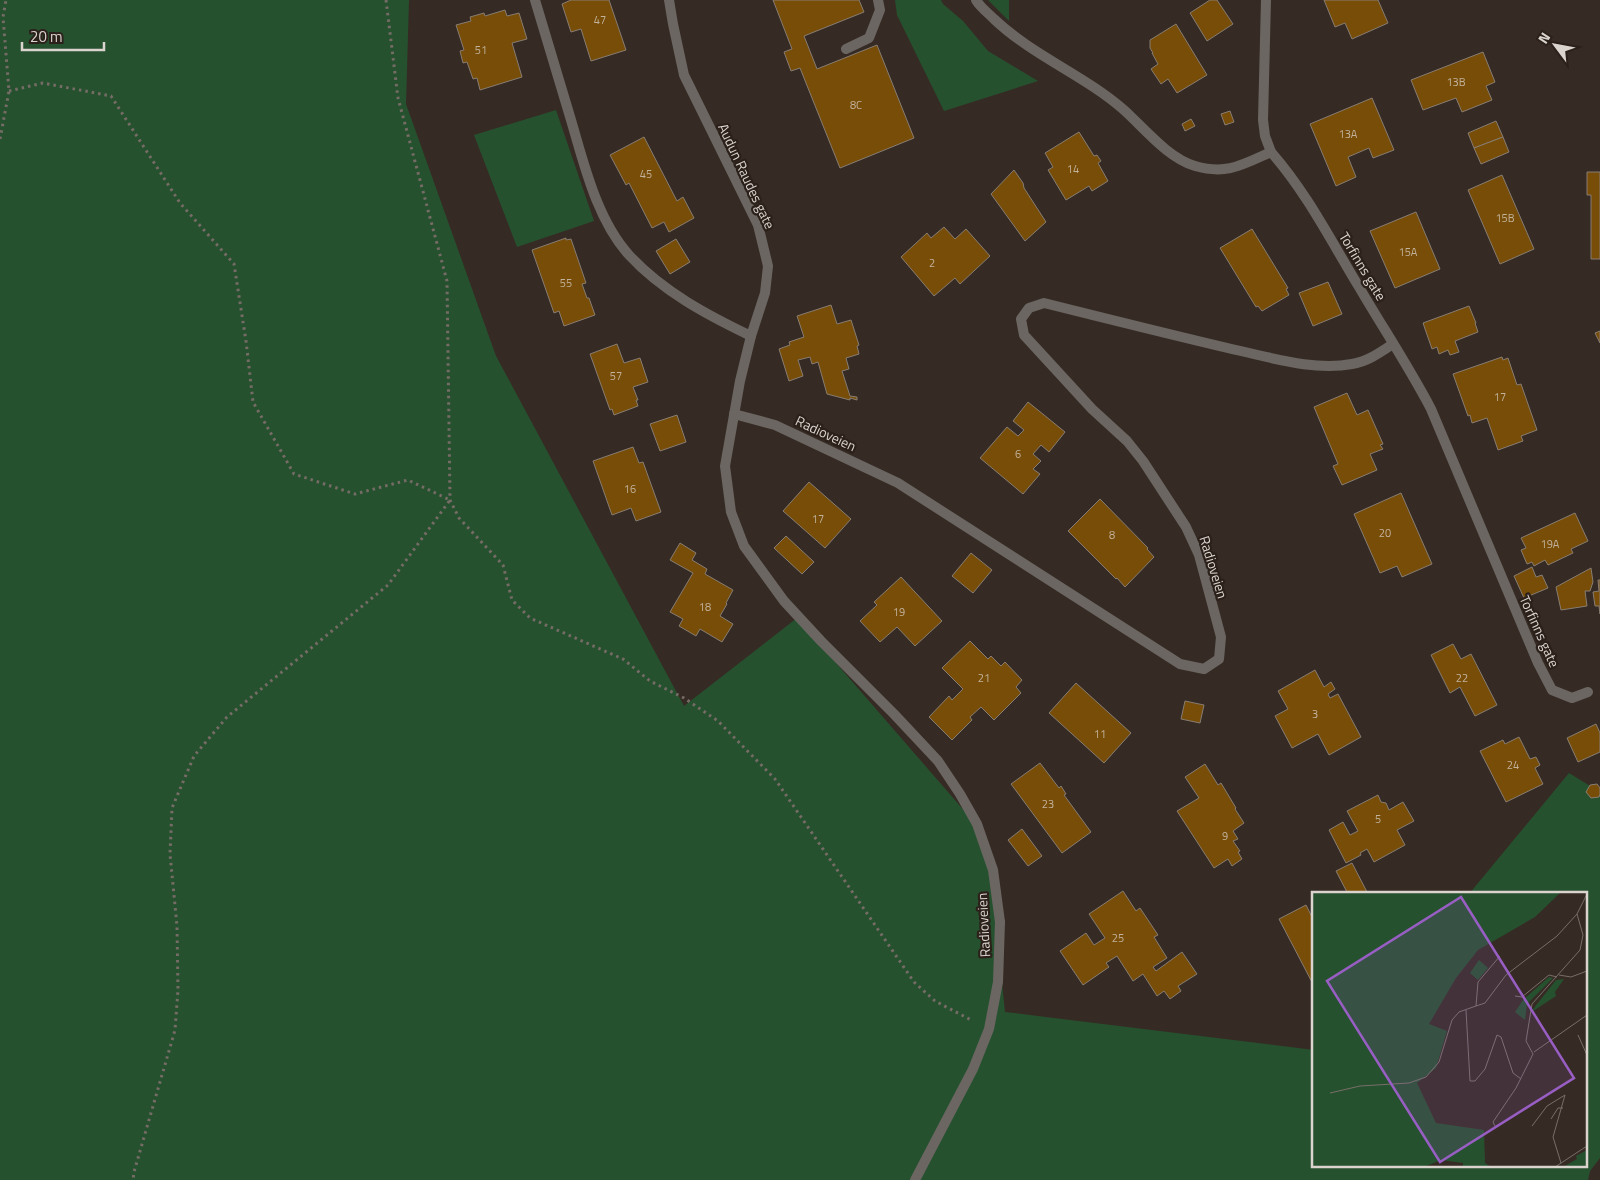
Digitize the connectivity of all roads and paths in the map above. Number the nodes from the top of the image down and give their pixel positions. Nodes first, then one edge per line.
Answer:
1 (6, 0) edge
2 (386, 0) edge
3 (535, 0) edge
4 (669, 0) edge
5 (878, 0) edge
6 (976, 0) edge
7 (1266, 0) edge
8 (846, 49) dead end
9 (9, 91) junction
10 (0, 139) edge
11 (1271, 152) junction
12 (751, 336) junction
13 (1393, 344) junction
14 (734, 414) junction
15 (450, 500) junction
16 (1588, 692) dead end
17 (989, 1029) junction
18 (133, 1180) edge
19 (915, 1180) edge

1 - 9 path
2 - 15 path
3 - 12 street
4 - 12 street, Audun Raudes gate
5 - 8 street
6 - 11 street
7 - 11 street
9 - 10 path
9 - 15 path
11 - 13 street, Torfinns gate
12 - 14 street, Radioveien
13 - 14 street, Radioveien
13 - 16 street, Torfinns gate
14 - 17 street, Radioveien
15 - 17 path
15 - 18 path
17 - 19 street, Radioveien

